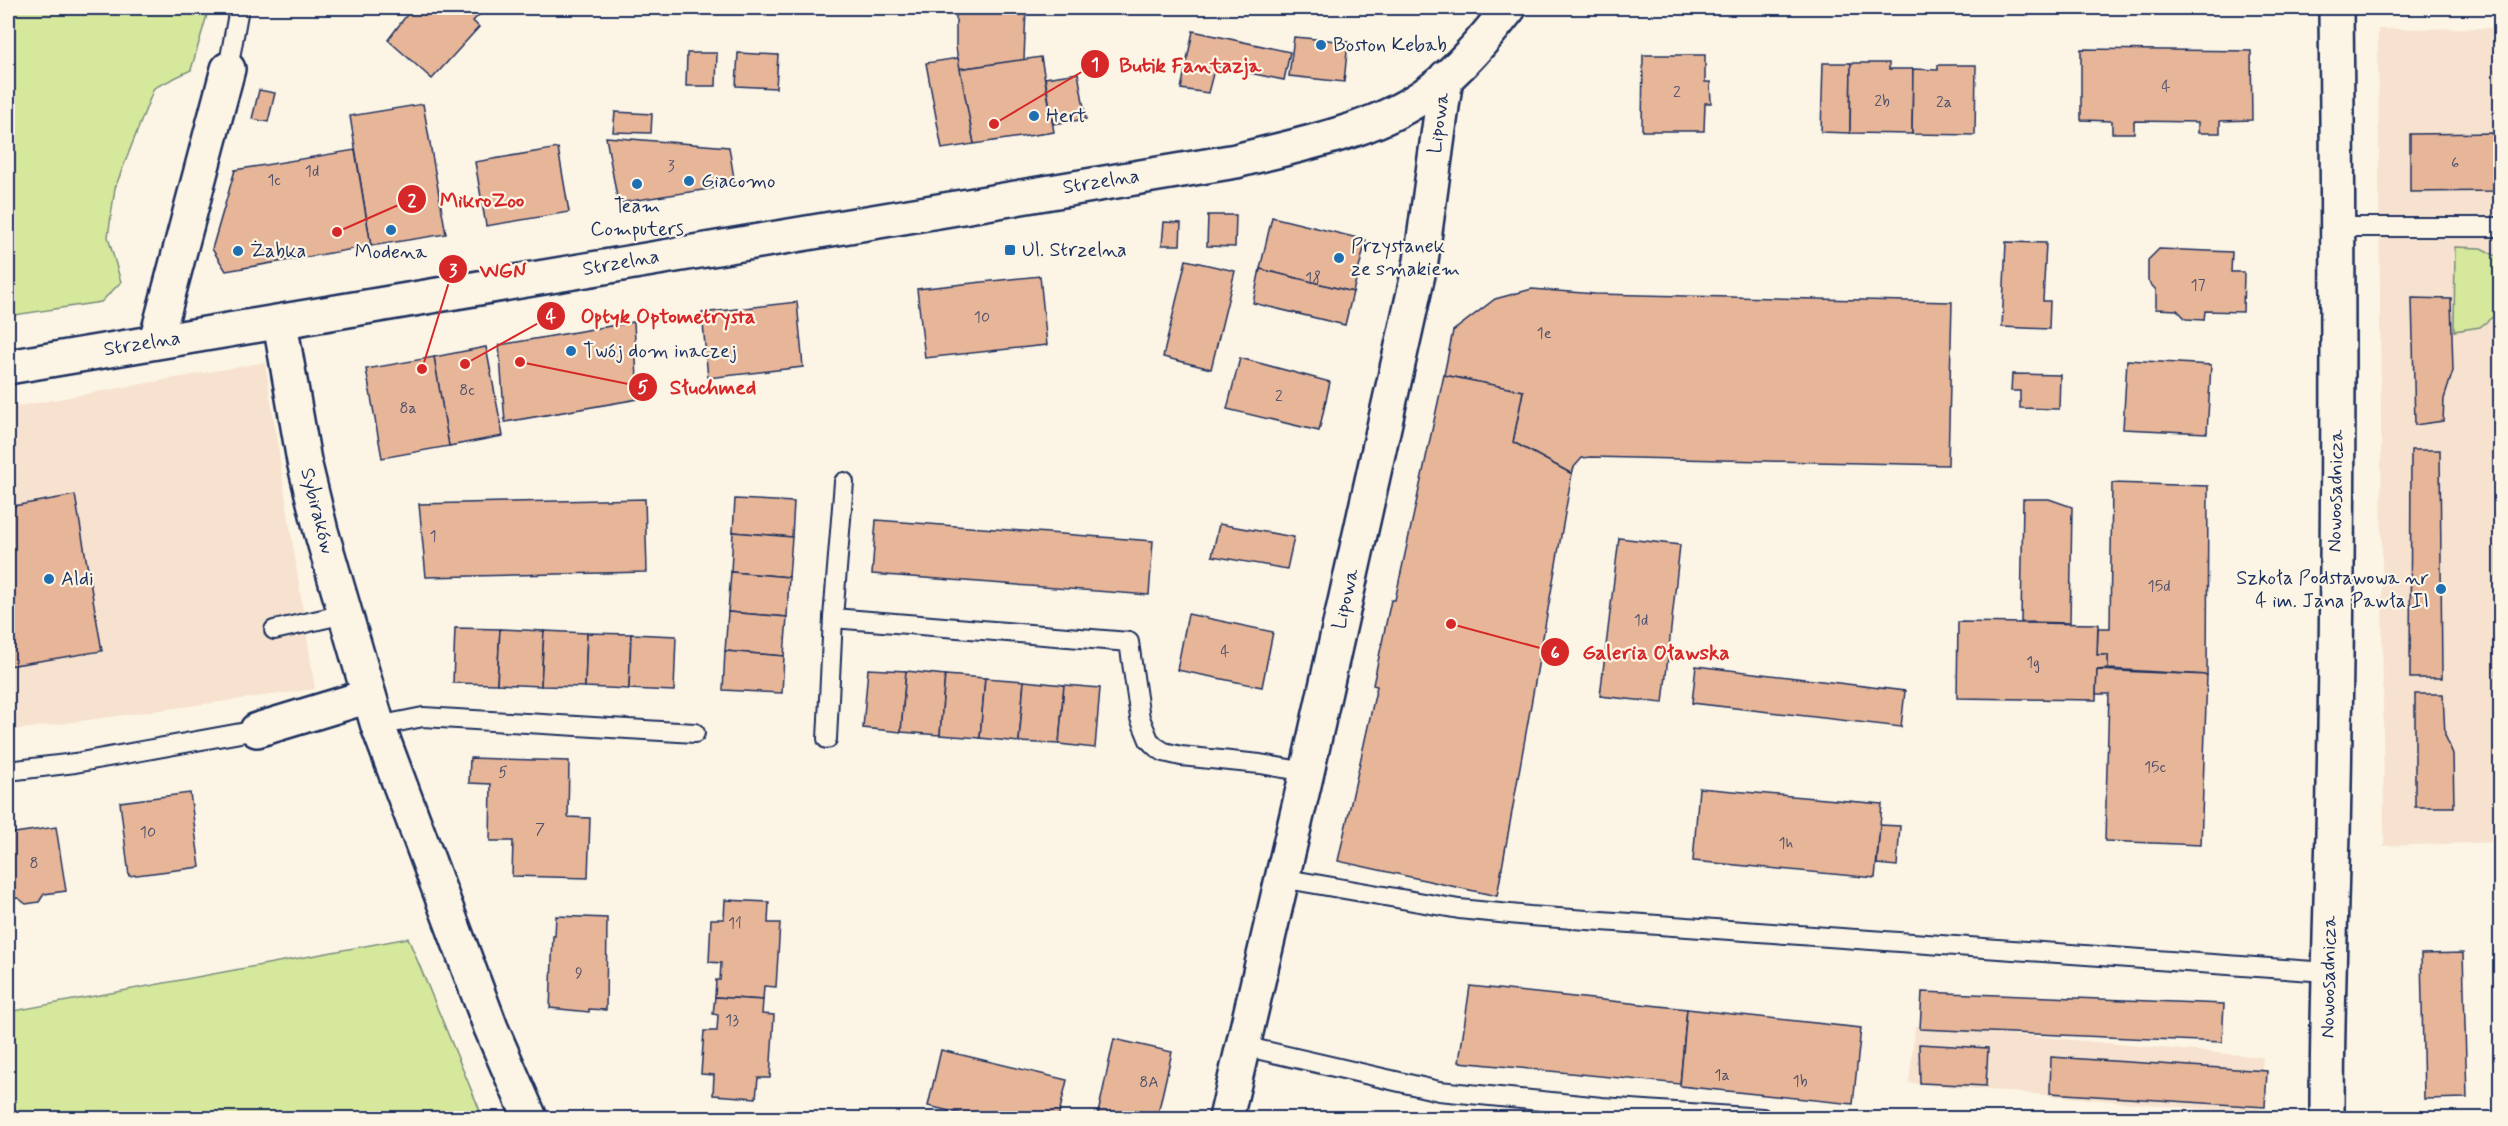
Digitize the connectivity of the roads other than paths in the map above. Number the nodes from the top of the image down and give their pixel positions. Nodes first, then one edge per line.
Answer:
1 (239, 8) edge
2 (1509, 8) edge
3 (2337, 8) edge
4 (228, 69) joint
5 (1446, 76) junction
6 (2338, 227) junction
7 (2500, 227) edge
8 (280, 323) junction
9 (156, 341) junction
10 (8, 367) edge
11 (844, 482) dead end
12 (345, 614) junction
13 (834, 618) junction
14 (274, 630) dead end
15 (373, 711) junction
16 (257, 730) joint
17 (694, 734) dead end
18 (827, 739) dead end
19 (8, 771) edge
20 (1306, 772) junction
21 (1281, 878) junction
22 (2328, 972) junction
23 (1243, 1047) junction
24 (530, 1119) edge
25 (1226, 1119) edge
26 (1762, 1119) edge
27 (2327, 1119) edge

1 - 4 lane
2 - 5 street, Strzelna
3 - 6 street, Nowoosadnicza
4 - 9 street
5 - 8 street, Strzelna
5 - 20 street, Lipowa
6 - 7 lane
6 - 22 street, Nowoosadnicza
8 - 9 street, Strzelna
8 - 12 street, Sybiraków
9 - 10 street, Strzelna
11 - 13 lane
12 - 14 lane
12 - 15 street, Sybiraków
13 - 18 lane
13 - 20 lane
15 - 16 street
15 - 17 lane
15 - 24 street, Sybiraków
16 - 19 lane
20 - 21 street, Lipowa
21 - 22 lane
21 - 23 street, Lipowa
22 - 27 street, Nowoosadnicza
23 - 25 street, Lipowa
23 - 26 lane

